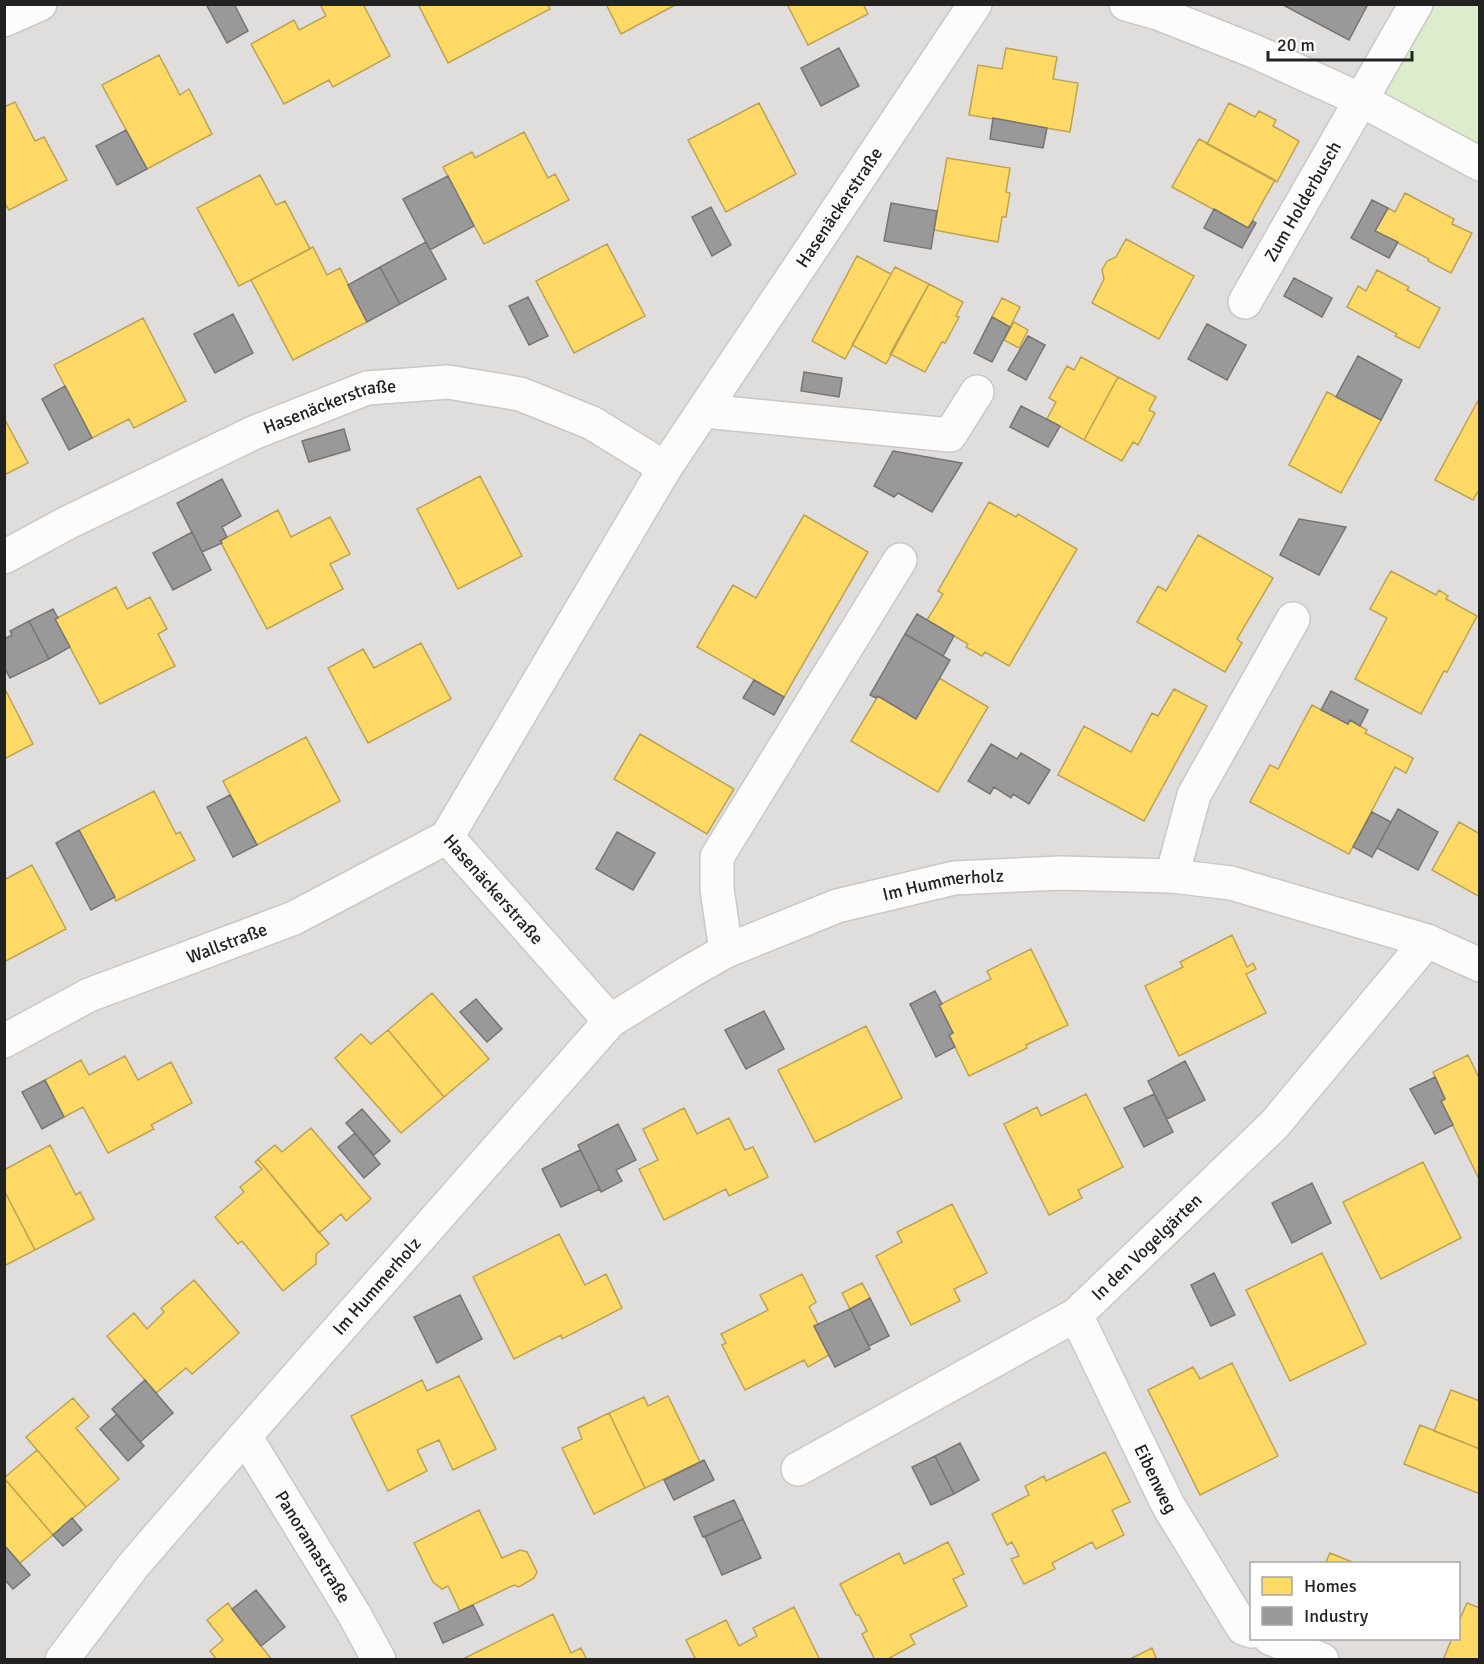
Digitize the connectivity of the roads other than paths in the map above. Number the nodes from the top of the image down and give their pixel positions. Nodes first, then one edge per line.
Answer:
1 (40, 4) edge
2 (975, 4) edge
3 (1126, 4) edge
4 (1416, 4) edge
5 (4, 20) edge
6 (1361, 100) junction
7 (1479, 164) edge
8 (1245, 303) dead end
9 (977, 392) dead end
10 (704, 411) junction
11 (665, 468) junction
12 (4, 556) edge
13 (900, 560) dead end
14 (1293, 619) dead end
15 (447, 837) junction
16 (1172, 876) junction
17 (1427, 941) junction
18 (726, 951) junction
19 (1479, 965) edge
20 (610, 1021) junction
21 (4, 1041) edge
22 (1076, 1315) junction
23 (245, 1436) junction
24 (798, 1469) dead end
25 (1250, 1631) edge
26 (1275, 1640) edge
27 (62, 1659) edge
28 (379, 1659) edge
29 (1322, 1659) edge

1 - 5 street
2 - 10 street, Hasenäckerstraße
3 - 6 street
4 - 6 street, Zum Holderbusch
6 - 7 street
6 - 8 street, Zum Holderbusch
9 - 10 street
10 - 11 street, Hasenäckerstraße
11 - 12 street, Hasenäckerstraße
11 - 15 street, Hasenäckerstraße
13 - 18 street
14 - 16 street
15 - 20 street, Hasenäckerstraße
15 - 21 street, Wallstraße
16 - 17 street, Im Hummerholz
16 - 18 street, Im Hummerholz
17 - 19 street, Im Hummerholz
17 - 22 street, In den Vogelgärten
18 - 20 street, Im Hummerholz
20 - 23 street, Im Hummerholz
22 - 24 street, In den Vogelgärten
22 - 25 street, Eibenweg
23 - 27 street, Im Hummerholz
23 - 28 street, Panoramastraße
26 - 29 street

